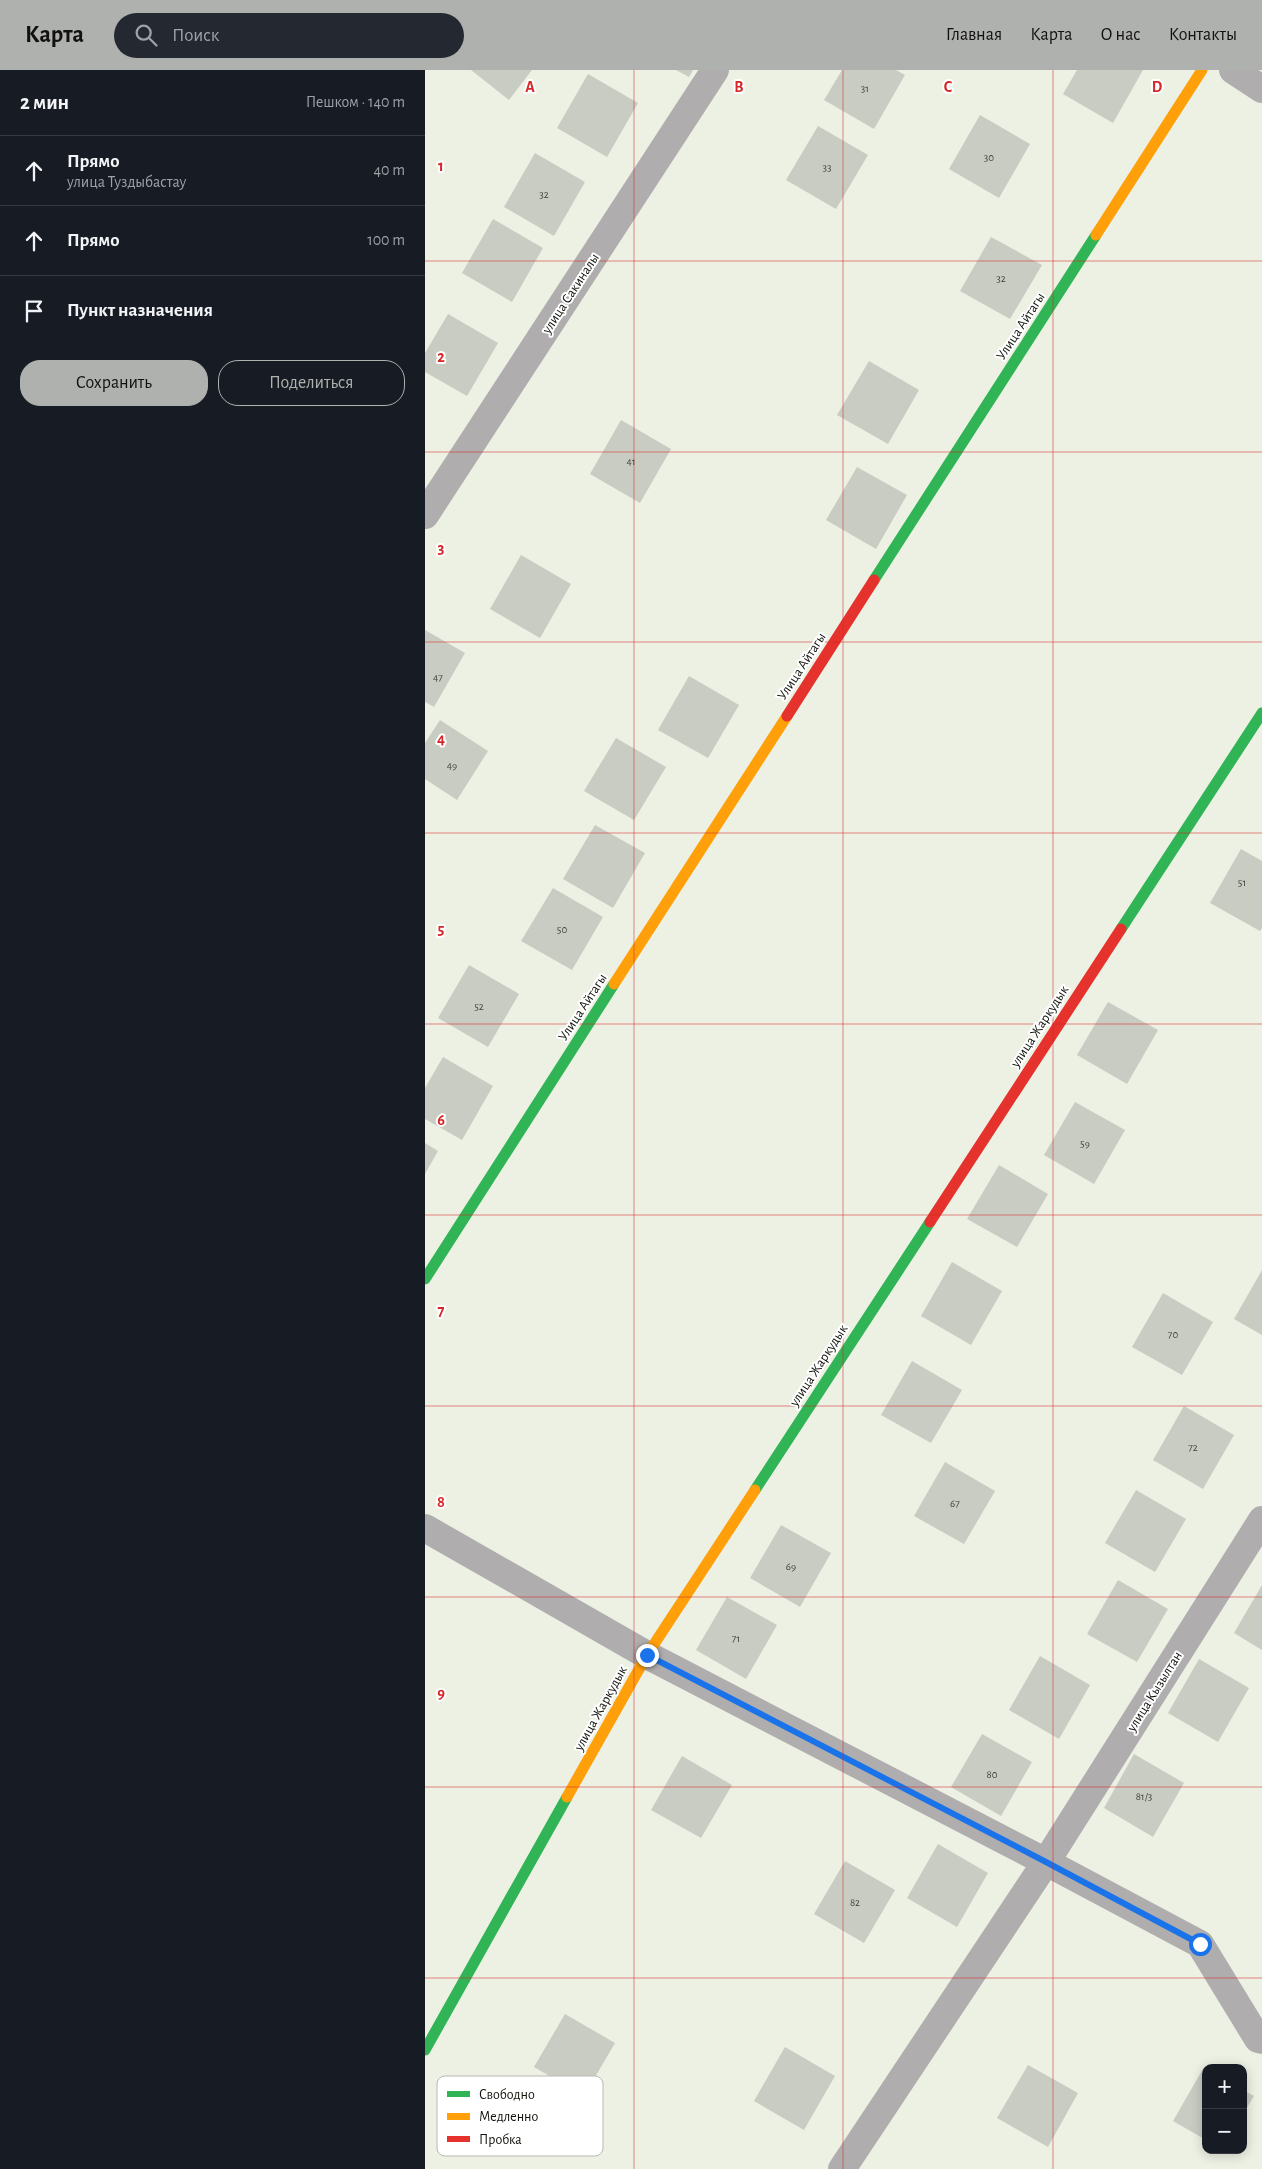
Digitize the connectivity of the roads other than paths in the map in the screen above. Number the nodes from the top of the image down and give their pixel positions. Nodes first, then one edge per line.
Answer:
1 (715, 70) edge
2 (1202, 70) edge
3 (1233, 70) edge
4 (1262, 88) edge
5 (425, 515) edge
6 (1262, 713) edge
7 (425, 1279) edge
8 (1262, 1520) edge
9 (425, 1528) edge
10 (647, 1655) junction
11 (1046, 1862) junction
12 (1262, 2040) edge
13 (425, 2050) edge
14 (842, 2169) edge

1 - 5 street, улица Сакиналы
2 - 7 street, Улица Айтагы
3 - 4 street
6 - 10 street, улица Жаркудык
8 - 11 street, улица Кызылтан
9 - 10 street
10 - 11 street
10 - 13 street, улица Жаркудык
11 - 12 street
11 - 14 street, улица Кызылтан

